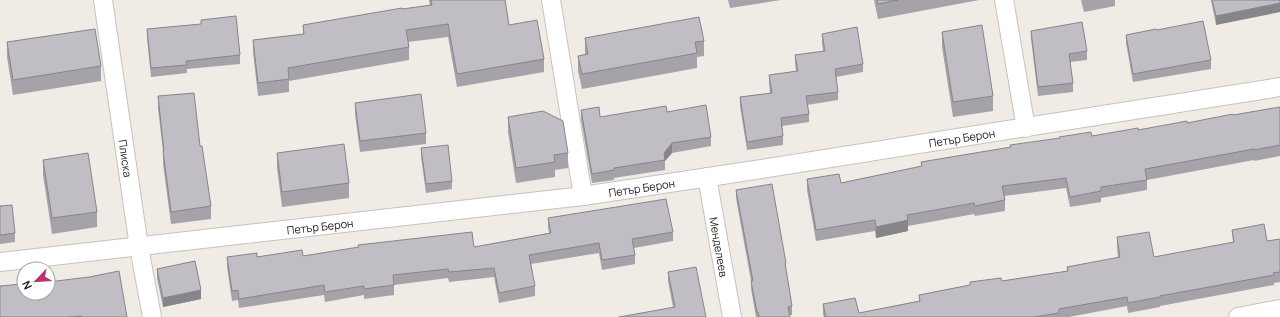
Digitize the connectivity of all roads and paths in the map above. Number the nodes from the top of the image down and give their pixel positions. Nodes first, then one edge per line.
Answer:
1 (103, 0) edge
2 (551, 0) edge
3 (1004, 0) edge
4 (1280, 87) edge
5 (1026, 128) junction
6 (707, 178) junction
7 (583, 196) junction
8 (139, 247) junction
9 (0, 262) edge
10 (1280, 309) edge
11 (152, 317) edge
12 (732, 317) edge
13 (1238, 317) edge

1 - 8 street, Плиска
2 - 7 street
3 - 5 street
4 - 5 street, Петър Берон
5 - 6 street, Петър Берон
6 - 7 street, Петър Берон
6 - 12 street, Менделеев
7 - 8 street, Петър Берон
8 - 9 street, Петър Берон
8 - 11 street, Плиска
10 - 13 street

